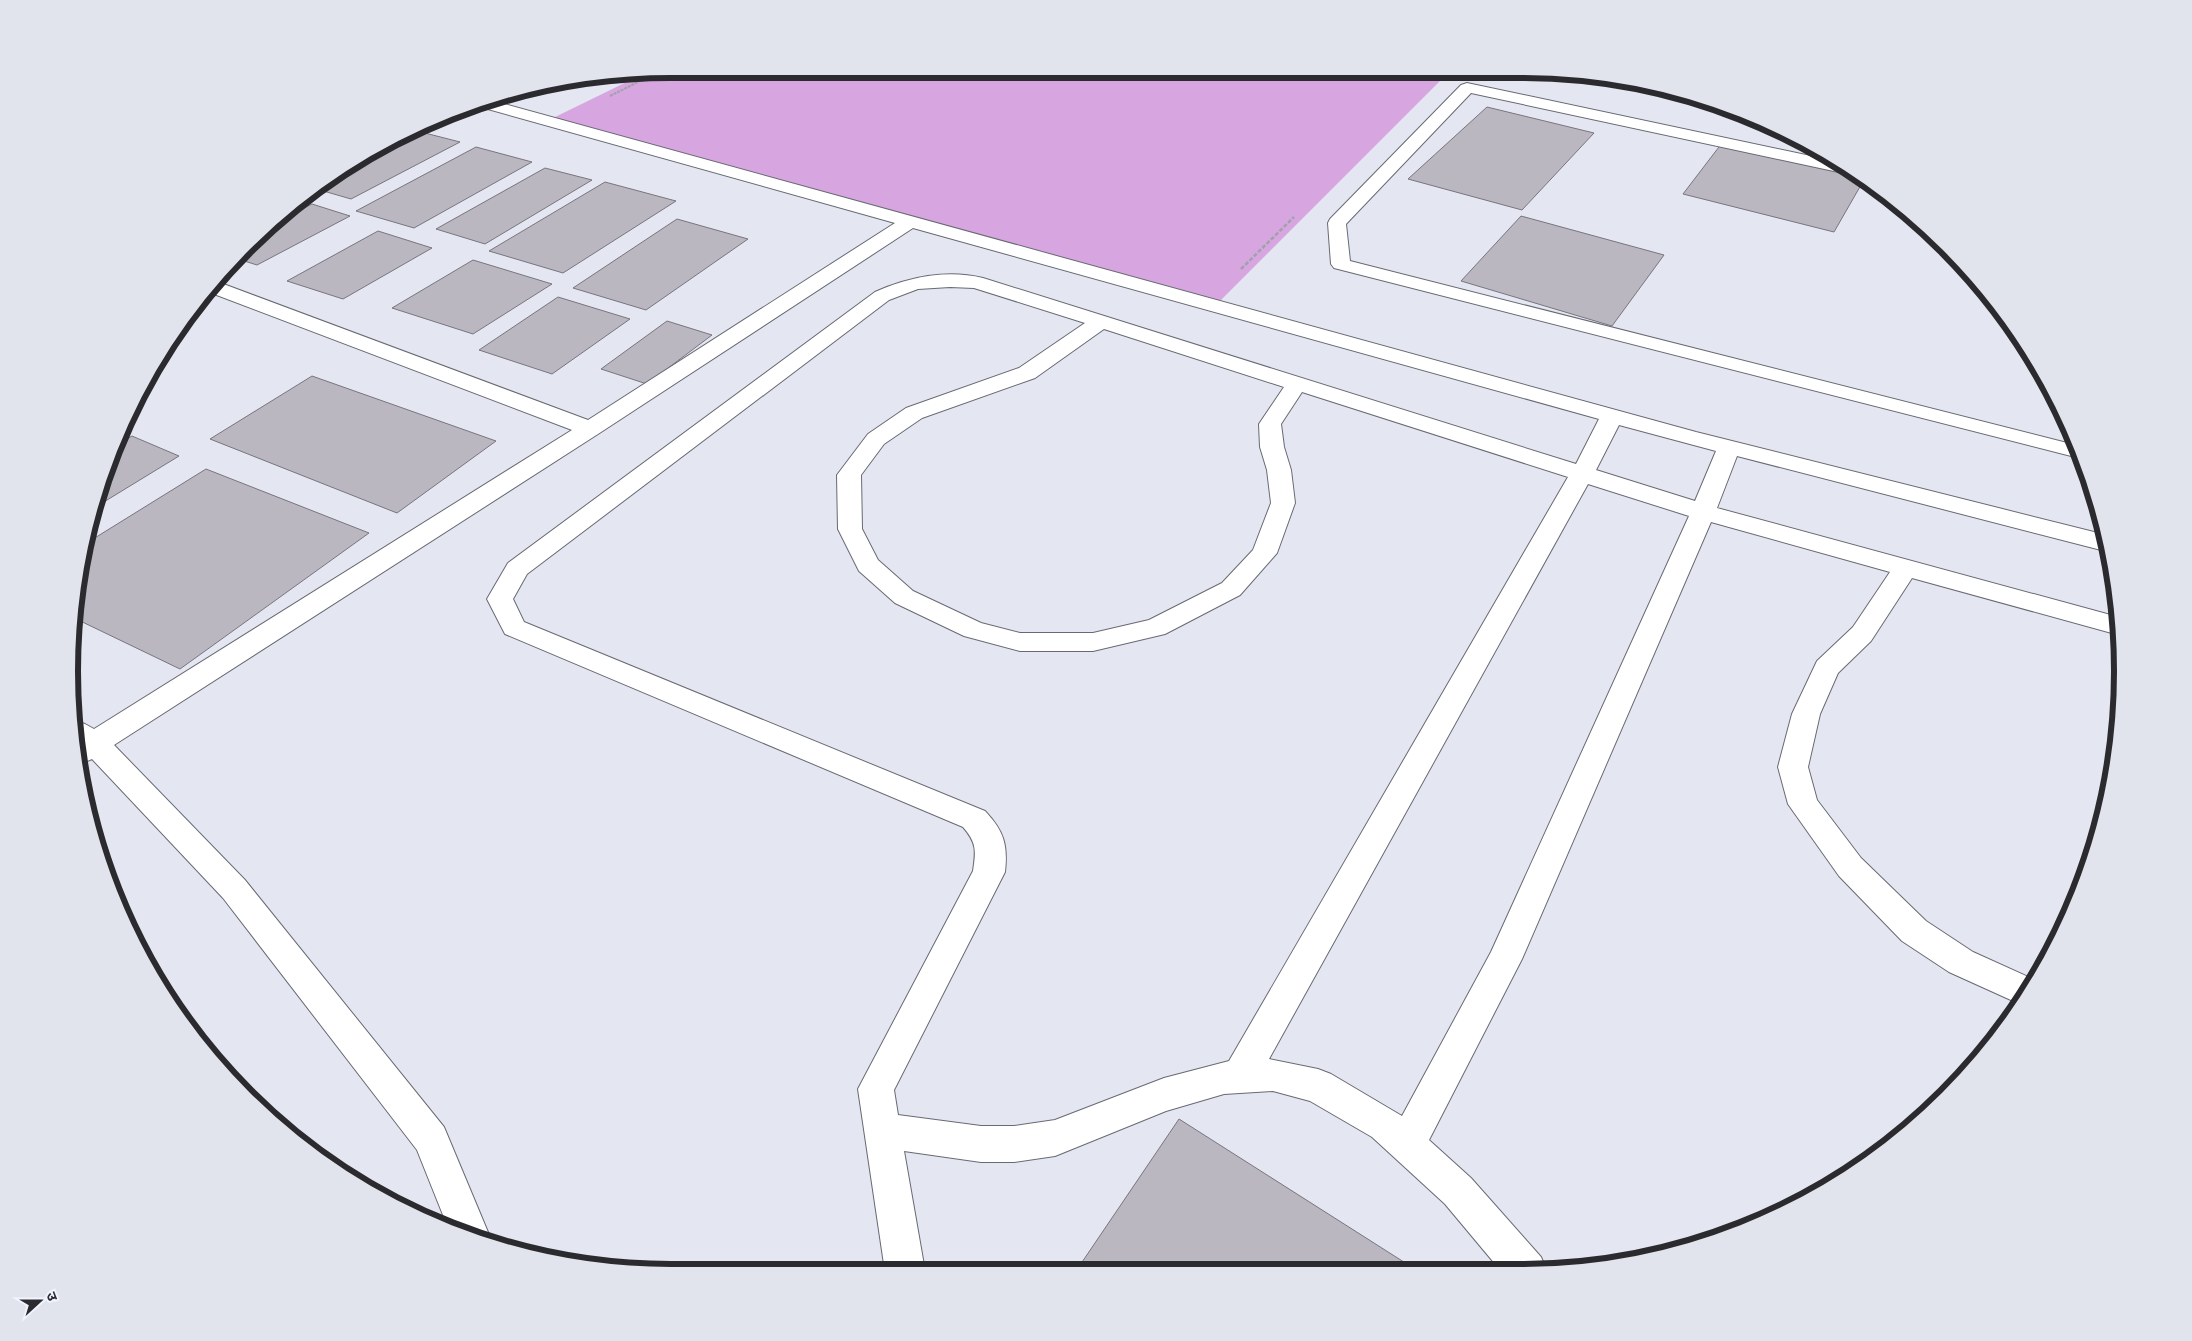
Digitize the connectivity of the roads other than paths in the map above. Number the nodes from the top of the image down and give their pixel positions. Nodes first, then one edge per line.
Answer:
1 (492, 105) edge
2 (1832, 166) edge
3 (909, 222) junction
4 (218, 289) edge
5 (1101, 322) junction
6 (1297, 384) junction
7 (1612, 416) junction
8 (590, 429) junction
9 (1729, 447) junction
10 (2072, 451) edge
11 (1582, 474) junction
12 (1703, 512) junction
13 (2100, 542) edge
14 (1906, 568) junction
15 (2112, 624) edge
16 (82, 743) edge
17 (2021, 990) edge
18 (1239, 1078) junction
19 (882, 1130) junction
20 (1407, 1144) junction
21 (467, 1227) edge
22 (904, 1264) edge
23 (1521, 1264) edge

1 - 3 street
2 - 10 street
3 - 7 street
3 - 8 street
4 - 8 street
5 - 6 street
5 - 6 street
5 - 19 street
6 - 11 street
7 - 9 street
7 - 11 street
8 - 16 street
9 - 12 street
9 - 13 street
11 - 12 street
11 - 18 street
12 - 14 street
12 - 20 street
14 - 15 street
14 - 17 street
16 - 21 street
18 - 19 street
18 - 20 street
19 - 22 street
20 - 23 street

